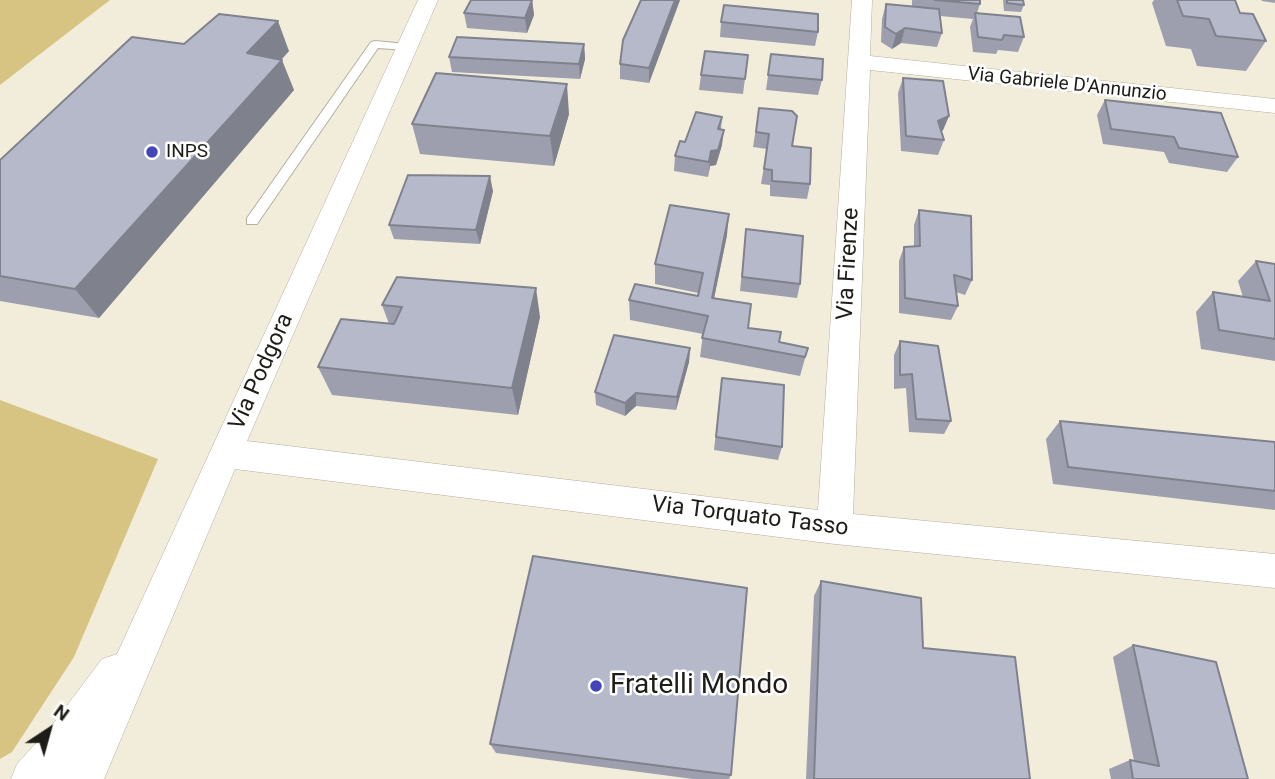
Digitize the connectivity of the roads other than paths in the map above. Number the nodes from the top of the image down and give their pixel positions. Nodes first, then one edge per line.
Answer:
1 (428, 0) edge
2 (862, 0) edge
3 (407, 47) junction
4 (860, 62) junction
5 (1275, 106) edge
6 (252, 221) dead end
7 (225, 453) junction
8 (835, 528) junction
9 (1275, 571) edge
10 (144, 635) junction
11 (90, 768) edge
12 (32, 779) edge

1 - 3 street, Via Podgora
2 - 4 street, Via Firenze
3 - 6 lane
3 - 7 street, Via Podgora
4 - 5 street, Via Gabriele D'Annunzio
4 - 8 street, Via Firenze
7 - 8 street, Via Torquato Tasso
7 - 10 street, Via Podgora
8 - 9 street, Via Torquato Tasso
10 - 11 street, Via Podgora
10 - 12 street

